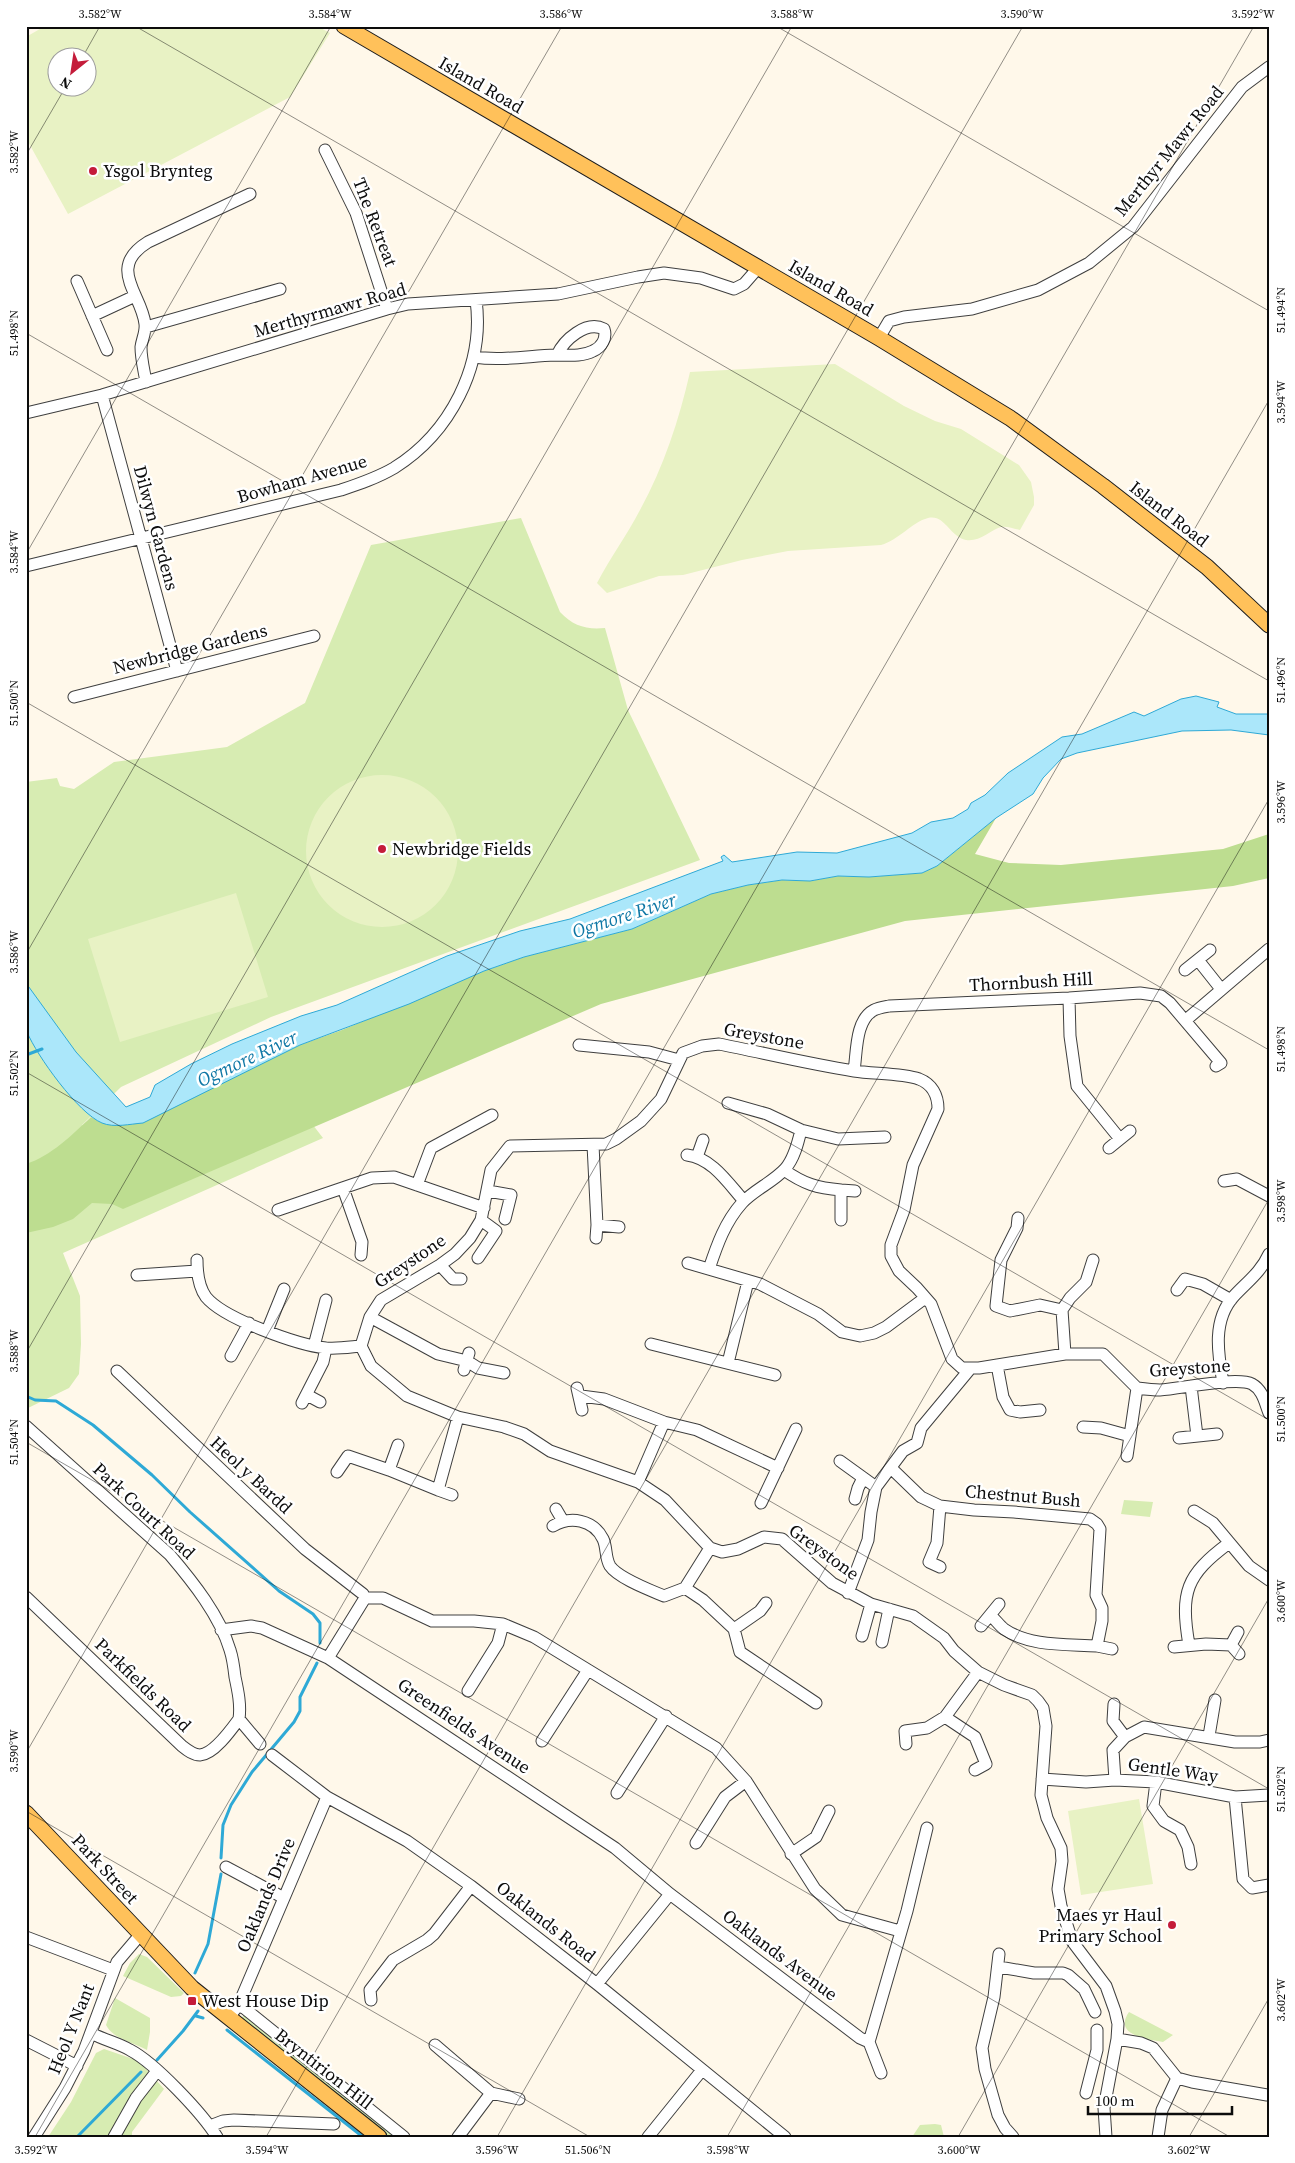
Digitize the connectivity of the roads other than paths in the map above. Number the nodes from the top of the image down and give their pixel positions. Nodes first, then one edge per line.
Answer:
1 (344, 26) edge
2 (1269, 67) edge
3 (325, 150) dead end
4 (250, 194) dead end
5 (758, 268) junction
6 (77, 282) dead end
7 (280, 289) dead end
8 (135, 296) junction
9 (476, 300) junction
10 (386, 308) junction
11 (92, 316) junction
12 (146, 327) junction
13 (879, 338) junction
14 (107, 350) dead end
15 (556, 355) dead end
16 (474, 357) junction
17 (146, 382) junction
18 (102, 395) junction
19 (26, 413) edge
20 (141, 539) junction
21 (26, 566) edge
22 (1269, 625) edge
23 (314, 636) dead end
24 (178, 671) junction
25 (74, 697) dead end
26 (1269, 949) edge
27 (1210, 950) dead end
28 (1198, 960) junction
29 (1185, 970) dead end
30 (1221, 989) junction
31 (1069, 998) junction
32 (1186, 1020) junction
33 (580, 1045) dead end
34 (679, 1060) junction
35 (1221, 1062) dead end
36 (854, 1071) junction
37 (728, 1103) dead end
38 (492, 1115) dead end
39 (801, 1130) junction
40 (1130, 1131) dead end
41 (885, 1136) dead end
42 (1120, 1139) junction
43 (703, 1140) dead end
44 (593, 1145) junction
45 (1109, 1148) dead end
46 (784, 1170) junction
47 (1224, 1181) dead end
48 (417, 1185) junction
49 (343, 1188) junction
50 (841, 1190) junction
51 (488, 1191) junction
52 (855, 1191) dead end
53 (1269, 1196) edge
54 (744, 1201) junction
55 (484, 1208) junction
56 (278, 1210) dead end
57 (1018, 1218) dead end
58 (505, 1219) dead end
59 (481, 1220) junction
60 (841, 1220) dead end
61 (597, 1225) junction
62 (619, 1227) dead end
63 (596, 1238) dead end
64 (1269, 1254) edge
65 (361, 1255) dead end
66 (478, 1258) dead end
67 (1093, 1260) dead end
68 (688, 1263) dead end
69 (440, 1265) junction
70 (1266, 1268) edge
71 (709, 1269) junction
72 (137, 1275) dead end
73 (461, 1279) dead end
74 (748, 1281) junction
75 (284, 1289) dead end
76 (1177, 1290) dead end
77 (925, 1298) junction
78 (266, 1300) dead end
79 (326, 1300) dead end
80 (1231, 1300) junction
81 (278, 1304) junction
82 (1062, 1310) junction
83 (370, 1317) junction
84 (249, 1323) junction
85 (267, 1331) junction
86 (651, 1344) dead end
87 (314, 1346) junction
88 (361, 1346) junction
89 (326, 1348) junction
90 (1065, 1354) junction
91 (231, 1356) dead end
92 (728, 1363) junction
93 (997, 1366) junction
94 (970, 1369) junction
95 (117, 1371) dead end
96 (504, 1373) dead end
97 (775, 1375) dead end
98 (1223, 1383) junction
99 (1191, 1386) junction
100 (1137, 1388) junction
101 (320, 1402) dead end
102 (582, 1410) dead end
103 (1040, 1410) dead end
104 (1269, 1413) edge
105 (458, 1416) junction
106 (664, 1422) junction
107 (26, 1426) edge
108 (1083, 1428) dead end
109 (796, 1429) dead end
110 (1217, 1434) dead end
111 (1130, 1436) junction
112 (1197, 1436) junction
113 (1179, 1438) dead end
114 (398, 1445) dead end
115 (1126, 1456) dead end
116 (840, 1461) dead end
117 (778, 1468) junction
118 (892, 1468) junction
119 (389, 1470) junction
120 (336, 1472) dead end
121 (863, 1478) junction
122 (638, 1482) junction
123 (876, 1487) junction
124 (438, 1490) junction
125 (452, 1495) dead end
126 (855, 1499) dead end
127 (761, 1503) dead end
128 (940, 1506) junction
129 (556, 1508) dead end
130 (1194, 1512) dead end
131 (1229, 1543) junction
132 (710, 1548) junction
133 (918, 1556) dead end
134 (929, 1562) junction
135 (940, 1567) dead end
136 (1269, 1580) edge
137 (685, 1588) junction
138 (848, 1593) junction
139 (26, 1597) edge
140 (365, 1598) junction
141 (766, 1603) dead end
142 (872, 1604) junction
143 (999, 1604) dead end
144 (889, 1609) junction
145 (990, 1615) junction
146 (503, 1624) junction
147 (981, 1626) dead end
148 (734, 1629) junction
149 (222, 1630) junction
150 (1238, 1632) dead end
151 (862, 1636) dead end
152 (882, 1642) dead end
153 (1189, 1645) junction
154 (1231, 1645) junction
155 (1097, 1646) junction
156 (1174, 1647) dead end
157 (1112, 1649) dead end
158 (1240, 1654) dead end
159 (328, 1658) junction
160 (588, 1670) junction
161 (978, 1672) junction
162 (468, 1691) dead end
163 (1216, 1700) dead end
164 (816, 1703) dead end
165 (1114, 1704) dead end
166 (666, 1716) junction
167 (945, 1717) junction
168 (239, 1719) junction
169 (1209, 1736) junction
170 (1125, 1737) junction
171 (1269, 1740) edge
172 (542, 1741) dead end
173 (260, 1744) dead end
174 (906, 1744) dead end
175 (272, 1755) dead end
176 (975, 1770) dead end
177 (1042, 1779) junction
178 (1114, 1780) junction
179 (746, 1781) junction
180 (1156, 1782) junction
181 (616, 1793) dead end
182 (1269, 1795) edge
183 (1235, 1796) junction
184 (327, 1797) junction
185 (829, 1811) dead end
186 (26, 1813) edge
187 (927, 1828) dead end
188 (696, 1843) dead end
189 (791, 1854) junction
190 (1191, 1864) dead end
191 (226, 1867) dead end
192 (471, 1886) junction
193 (1269, 1886) edge
194 (670, 1894) junction
195 (284, 1898) junction
196 (900, 1931) junction
197 (140, 1935) junction
198 (26, 1937) edge
199 (156, 1951) joint
200 (999, 1954) dead end
201 (999, 1967) junction
202 (113, 1970) junction
203 (597, 1984) junction
204 (367, 1994) dead end
205 (238, 2006) junction
206 (1095, 2012) dead end
207 (228, 2018) junction
208 (1097, 2030) dead end
209 (91, 2033) junction
210 (1117, 2039) junction
211 (26, 2040) edge
212 (869, 2042) junction
213 (435, 2045) dead end
214 (1094, 2064) junction
215 (77, 2066) junction
216 (702, 2070) junction
217 (1111, 2070) junction
218 (157, 2071) junction
219 (881, 2073) dead end
220 (1177, 2078) junction
221 (491, 2093) junction
222 (1086, 2093) dead end
223 (1267, 2095) dead end
224 (519, 2099) dead end
225 (334, 2124) dead end
226 (210, 2126) junction
227 (34, 2137) edge
228 (114, 2137) edge
229 (217, 2137) edge
230 (379, 2137) edge
231 (404, 2137) edge
232 (458, 2137) edge
233 (648, 2137) edge
234 (785, 2137) edge
235 (1013, 2137) edge
236 (1106, 2137) edge
237 (1158, 2137) edge

1 - 5 main road, Island Road
2 - 13 street, Merthyr Mawr Road
3 - 10 street, The Retreat
4 - 8 street
5 - 9 street, Merthyrmawr Road
5 - 13 main road, Island Road
6 - 11 street
7 - 12 street
8 - 11 street
8 - 12 street
9 - 10 street, Merthyrmawr Road
9 - 16 street, Bowham Avenue
10 - 17 street, Merthyrmawr Road
11 - 14 street
12 - 17 street
13 - 22 main road, Island Road
15 - 16 street
16 - 20 street, Bowham Avenue
17 - 18 street, Merthyrmawr Road
18 - 19 street, Merthyrmawr Road
18 - 20 street, Dilwyn Gardens
20 - 21 street, Bowham Avenue
20 - 24 street, Dilwyn Gardens
23 - 24 street, Newbridge Gardens
24 - 25 street, Newbridge Gardens
26 - 30 street
27 - 28 street
28 - 29 street
28 - 30 street
30 - 32 street
31 - 32 street, Thornbush Hill
31 - 36 street, Thornbush Hill
31 - 42 street
32 - 35 street, Thornbush Hill
33 - 34 street
34 - 36 street, Greystone
34 - 44 street, Greystone
36 - 77 street, Greystone
37 - 39 street
38 - 48 street
39 - 41 street
39 - 46 street
40 - 42 street
42 - 45 street
43 - 54 street
44 - 51 street, Greystone
44 - 61 street
46 - 50 street
46 - 54 street
47 - 53 street
48 - 49 street
48 - 55 street
49 - 56 street
49 - 65 street
50 - 52 street
50 - 60 street
51 - 55 street, Greystone
51 - 58 street
54 - 71 street
55 - 59 street, Greystone
57 - 82 street
59 - 66 street
59 - 69 street, Greystone
61 - 62 street
61 - 63 street
64 - 70 street
67 - 82 street
68 - 71 street
69 - 73 street
69 - 83 street, Greystone
70 - 80 street
71 - 74 street
72 - 84 street
74 - 77 street
74 - 92 street
75 - 81 street
76 - 80 street
77 - 94 street, Greystone
78 - 81 street
79 - 87 street
80 - 98 street
81 - 85 street
82 - 90 street
83 - 88 street, Greystone
83 - 96 street
84 - 85 street
84 - 91 street
85 - 87 street
86 - 92 street
87 - 89 street
88 - 89 street
88 - 105 street
89 - 101 street
90 - 93 street, Greystone
90 - 100 street, Greystone
92 - 97 street
93 - 94 street, Greystone
93 - 103 street
94 - 118 street
95 - 140 street, Heol y Bardd
98 - 99 street, Greystone
98 - 104 street, Greystone
99 - 100 street, Greystone
99 - 112 street
100 - 111 street
102 - 106 street
105 - 122 street
105 - 124 street
106 - 117 street
106 - 122 street
107 - 149 street, Park Court Road
108 - 111 street
109 - 117 street
110 - 112 street
111 - 115 street
112 - 113 street
114 - 119 street
116 - 121 street
117 - 127 street
118 - 123 street
118 - 128 street, Chestnut Bush
119 - 120 street
119 - 124 street
121 - 123 street
121 - 126 street
122 - 132 street
123 - 138 street
124 - 125 street
128 - 134 street, Chestnut Bush
128 - 155 street, Chestnut Bush
129 - 137 street
130 - 131 street
131 - 136 street
131 - 153 street
132 - 137 street
132 - 138 street, Greystone
133 - 134 street
134 - 135 street
137 - 148 street
138 - 142 street, Greystone
139 - 168 street, Parkfields Road
140 - 146 street
140 - 159 street
141 - 148 street
142 - 144 street, Greystone
142 - 151 street
143 - 145 street
144 - 152 street
144 - 161 street, Greystone
145 - 147 street
145 - 155 street
146 - 160 street
146 - 162 street
148 - 164 street
149 - 159 street, Greenfields Avenue
149 - 168 street, Park Court Road
150 - 154 street
153 - 154 street
153 - 156 street
154 - 158 street
155 - 157 street
159 - 194 street, Greenfields Avenue
160 - 166 street
160 - 172 street
161 - 167 street
161 - 177 street, Greystone
163 - 169 street
165 - 170 street
166 - 179 street
166 - 181 street
167 - 174 street
167 - 176 street
168 - 173 street
169 - 170 street
169 - 171 street
170 - 178 street
175 - 184 street, Oaklands Road
177 - 178 street, Gentle Way
177 - 210 street, Greystone
178 - 180 street, Gentle Way
179 - 188 street
179 - 189 street
180 - 183 street, Gentle Way
180 - 190 street
182 - 183 street, Gentle Way
183 - 193 street
184 - 192 street, Oaklands Road
184 - 195 street, Oaklands Drive
185 - 189 street
186 - 197 main road, Park Street
187 - 196 street
189 - 196 street
191 - 195 street
192 - 203 street, Oaklands Road
192 - 204 street
194 - 203 street
194 - 212 street, Oaklands Avenue
195 - 205 street, Oaklands Drive
196 - 212 street
197 - 199 main road, Park Street
197 - 202 street, Heol Y Nant
198 - 202 street
199 - 207 main road, Bryntirion Hill
200 - 201 street
201 - 206 street
201 - 235 street
202 - 209 street, Heol Y Nant
203 - 216 street, Oaklands Road
205 - 207 street, Oaklands Drive
205 - 231 street
207 - 230 main road, Bryntirion Hill
208 - 214 street
209 - 215 street, Heol Y Nant
209 - 218 street
210 - 217 street, Greystone
210 - 220 street
211 - 215 street
212 - 219 street
213 - 221 street
214 - 217 street
214 - 222 street
215 - 227 street, Heol Y Nant
216 - 233 street
216 - 234 street, Oaklands Road
217 - 236 street, Greystone
218 - 226 street
218 - 228 street
220 - 223 street
220 - 237 street
221 - 224 street
221 - 232 street
225 - 226 street
226 - 229 street

